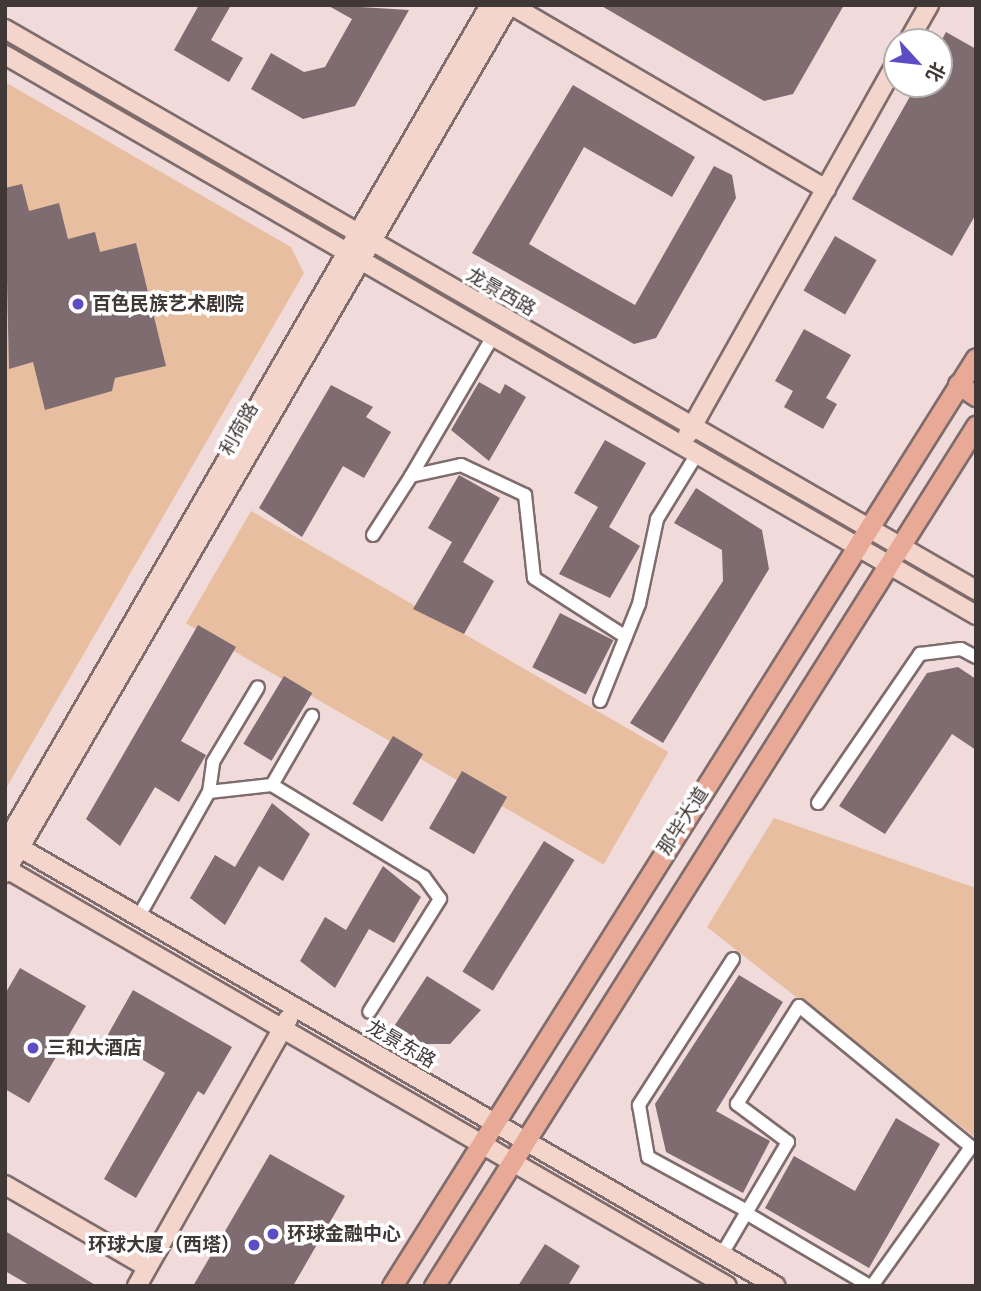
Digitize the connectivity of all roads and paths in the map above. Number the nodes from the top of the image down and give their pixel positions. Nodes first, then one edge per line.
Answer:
1 (490, 5) edge
2 (510, 5) edge
3 (929, 5) edge
4 (916, 28) edge
5 (5, 29) edge
6 (5, 55) edge
7 (883, 87) edge
8 (825, 189) junction
9 (365, 237) junction
10 (354, 257) junction
11 (493, 336) junction
12 (976, 358) edge
13 (958, 384) junction
14 (976, 396) edge
15 (692, 426) junction
16 (976, 426) edge
17 (689, 450) junction
18 (411, 476) junction
19 (866, 527) junction
20 (373, 535) dead end
21 (855, 545) junction
22 (899, 545) junction
23 (887, 564) junction
24 (976, 590) edge
25 (976, 615) edge
26 (626, 637) junction
27 (976, 657) edge
28 (258, 687) dead end
29 (600, 701) dead end
30 (313, 716) dead end
31 (272, 785) junction
32 (209, 792) junction
33 (818, 803) dead end
34 (9, 843) edge
35 (6, 871) edge
36 (139, 916) junction
37 (733, 959) dead end
38 (295, 1006) junction
39 (369, 1013) dead end
40 (282, 1028) junction
41 (494, 1122) junction
42 (524, 1141) junction
43 (481, 1143) junction
44 (511, 1161) junction
45 (5, 1185) edge
46 (747, 1212) junction
47 (722, 1254) junction
48 (148, 1267) junction
49 (137, 1286) edge
50 (392, 1286) edge
51 (434, 1286) edge
52 (727, 1286) edge
53 (776, 1286) edge
54 (871, 1286) edge

1 - 9 main road, 利荷路
2 - 8 main road
2 - 9 main road, 利荷路
3 - 4 main road
5 - 9 main road, 龙景西路
6 - 10 main road
7 - 8 main road
8 - 15 main road
9 - 10 main road, 利荷路
9 - 15 main road, 龙景西路
10 - 11 main road
10 - 34 main road, 利荷路
11 - 17 main road
11 - 18 street
12 - 13 main road, 那毕大道
13 - 14 main road
13 - 19 main road, 那毕大道
15 - 17 main road
15 - 19 main road, 龙景西路
16 - 22 main road, 那毕大道
17 - 21 main road
17 - 26 street
18 - 20 street
18 - 26 street
19 - 21 main road, 那毕大道
19 - 22 main road, 龙景西路
21 - 23 main road
21 - 41 main road, 那毕大道
22 - 23 main road, 那毕大道
22 - 24 main road, 龙景西路
23 - 25 main road
23 - 42 main road, 那毕大道
26 - 29 street
27 - 33 street
28 - 32 street
30 - 31 street
31 - 32 street
31 - 39 street
32 - 36 street
34 - 35 main road, 利荷路
34 - 36 main road, 龙景东路
35 - 40 main road
36 - 38 main road, 龙景东路
37 - 46 street
38 - 40 main road
38 - 41 main road, 龙景东路
40 - 43 main road
40 - 48 main road
41 - 42 main road, 龙景东路
41 - 43 main road, 那毕大道
42 - 44 main road, 那毕大道
42 - 47 main road, 龙景东路
43 - 44 main road
43 - 50 main road, 那毕大道
44 - 51 main road, 那毕大道
44 - 52 main road
45 - 48 main road
46 - 47 street
46 - 54 street
46 - 54 street
47 - 53 main road, 龙景东路
48 - 49 main road

